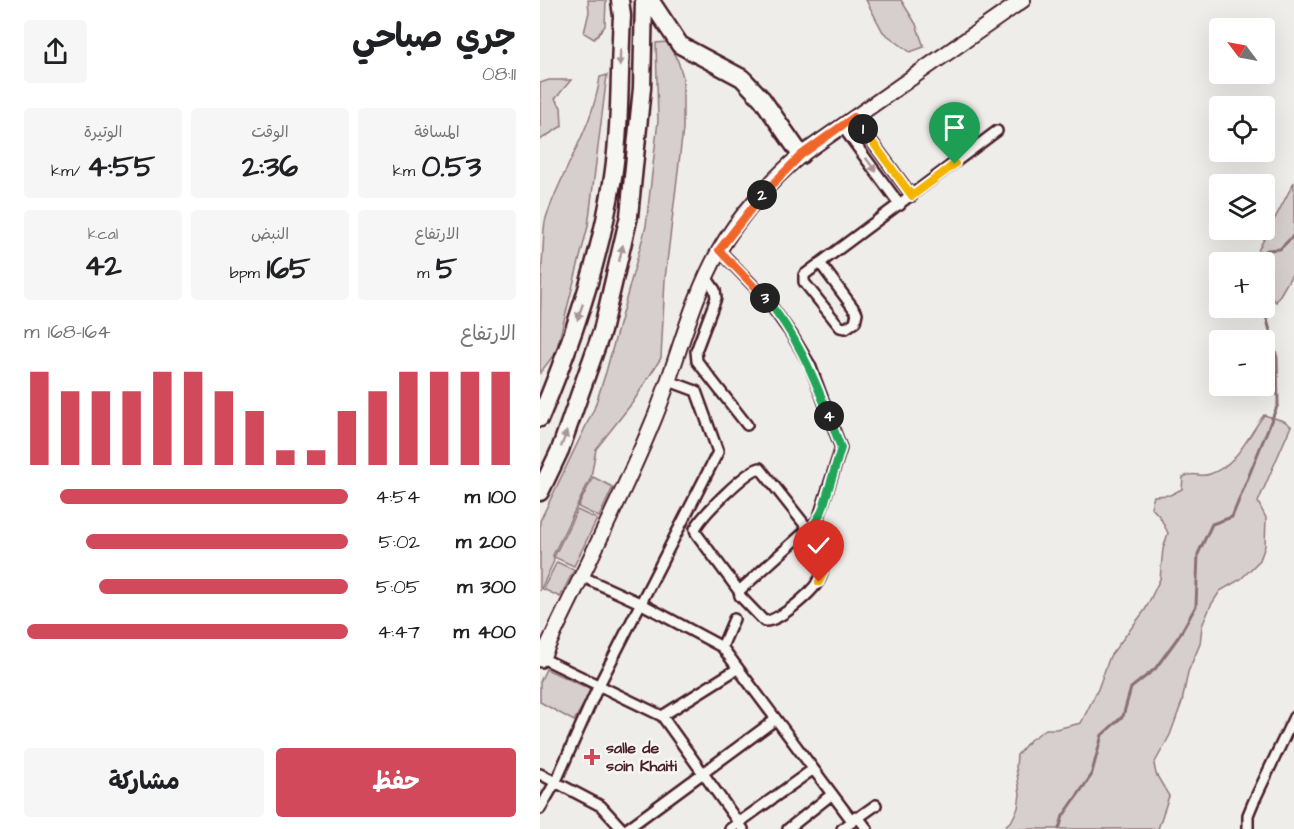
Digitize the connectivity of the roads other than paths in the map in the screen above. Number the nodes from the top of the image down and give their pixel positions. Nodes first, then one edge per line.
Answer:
1 (620, 0) edge
2 (644, 0) edge
3 (650, 0) edge
4 (1023, 0) edge
5 (674, 36) junction
6 (643, 48) junction
7 (854, 117) junction
8 (842, 126) junction
9 (997, 132) dead end
10 (801, 155) junction
11 (912, 196) junction
12 (900, 205) junction
13 (719, 250) junction
14 (820, 263) junction
15 (706, 277) junction
16 (558, 375) junction
17 (669, 381) junction
18 (540, 400) edge
19 (540, 418) edge
20 (747, 425) dead end
21 (540, 492) edge
22 (811, 528) junction
23 (581, 576) junction
24 (738, 591) junction
25 (640, 603) junction
26 (734, 619) dead end
27 (559, 622) junction
28 (540, 635) edge
29 (722, 648) junction
30 (541, 660) edge
31 (737, 669) junction
32 (598, 687) junction
33 (662, 716) junction
34 (1294, 717) edge
35 (775, 720) junction
36 (812, 770) junction
37 (701, 773) junction
38 (540, 774) edge
39 (556, 781) junction
40 (831, 795) junction
41 (876, 805) dead end
42 (540, 808) edge
43 (858, 817) junction
44 (741, 826) edge
45 (622, 829) edge
46 (627, 829) edge
47 (730, 829) edge
48 (788, 829) edge
49 (842, 829) edge
50 (867, 829) edge
51 (1248, 829) edge

1 -> 16 highway
2 - 6 highway
3 - 5 highway
4 - 7 main road
5 - 6 highway
5 - 10 highway
21 -> 6 highway
7 - 8 main road
7 - 11 street
8 - 10 main road
8 -> 12 street
9 - 11 street
10 - 13 main road
11 - 12 street
12 - 14 street
13 - 15 main road
13 - 22 street
14 - 14 street
15 - 17 main road
15 - 20 street
16 - 18 highway
16 - 19 highway
17 - 23 main road
17 - 25 street
22 - 24 street
22 - 24 street
22 - 24 street
23 - 25 street
23 - 27 main road
25 - 29 street
25 - 32 street
26 - 29 street
27 - 28 main road
27 - 30 main road
29 - 31 street
30 - 32 street
31 - 33 street
31 - 35 street
32 - 33 street
32 - 39 street
33 - 37 street
34 - 51 street
35 - 36 street
35 - 37 street
36 - 40 street
36 - 44 street
37 - 44 street
37 - 46 street
38 - 39 street
39 - 42 street
39 - 45 street
40 - 43 street
40 - 48 street
41 - 43 street
43 - 49 street
43 - 50 street
44 - 47 street

